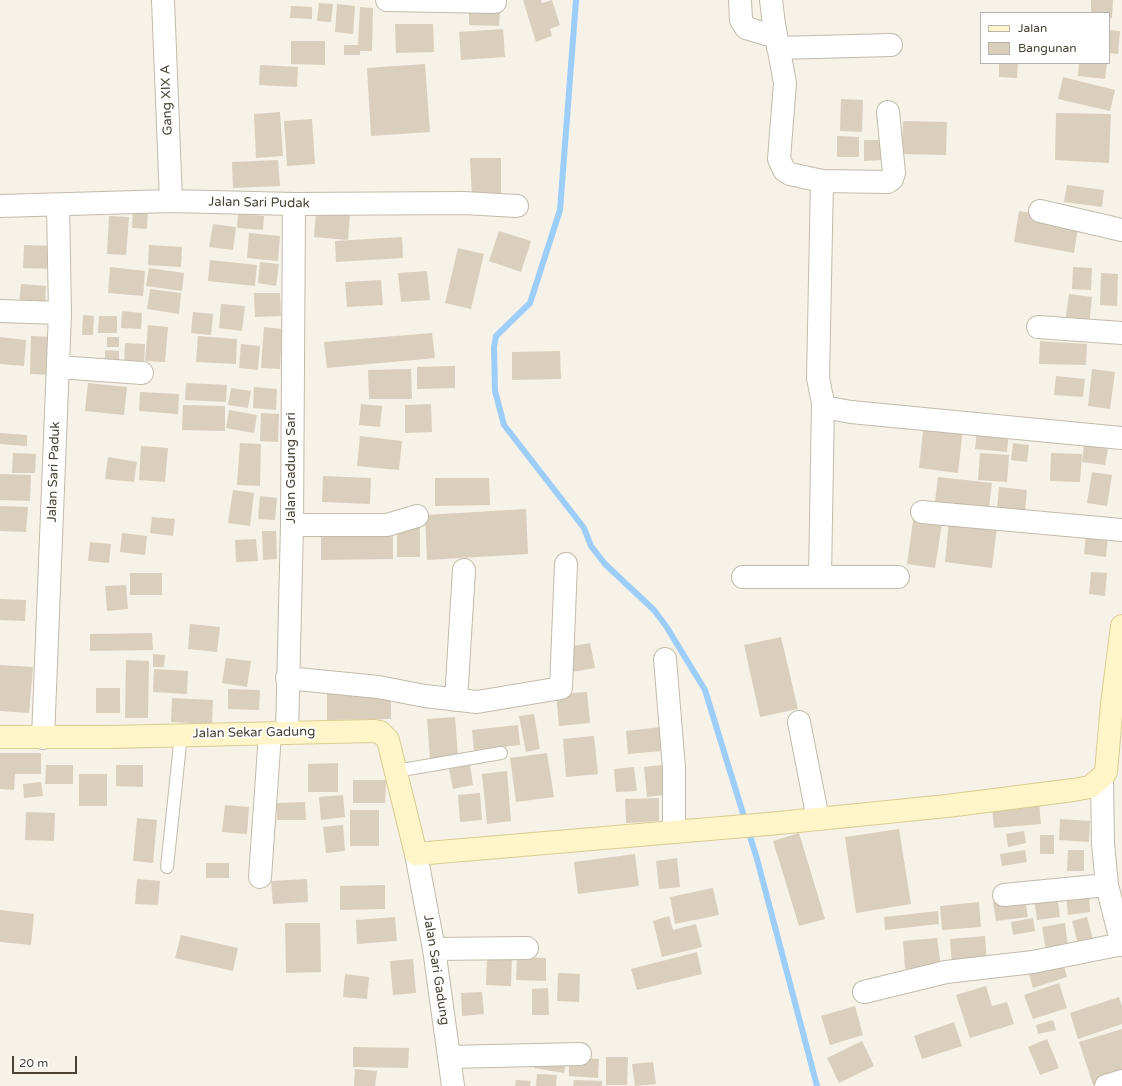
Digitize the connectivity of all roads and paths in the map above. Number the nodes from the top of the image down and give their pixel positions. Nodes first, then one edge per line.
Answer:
1 (163, 0) edge
2 (387, 0) edge
3 (740, 0) edge
4 (771, 0) edge
5 (495, 2) dead end
6 (777, 42) junction
7 (891, 45) dead end
8 (888, 112) dead end
9 (822, 181) junction
10 (171, 201) junction
11 (294, 204) junction
12 (58, 205) junction
13 (0, 206) edge
14 (517, 206) dead end
15 (1040, 211) dead end
16 (1122, 230) edge
17 (0, 311) edge
18 (60, 312) junction
19 (1038, 326) dead end
20 (1122, 333) edge
21 (58, 367) junction
22 (142, 373) dead end
23 (823, 403) junction
24 (1122, 438) edge
25 (922, 512) dead end
26 (417, 516) dead end
27 (292, 525) junction
28 (1122, 530) edge
29 (566, 564) dead end
30 (464, 570) dead end
31 (743, 577) dead end
32 (820, 577) junction
33 (898, 577) dead end
34 (1122, 626) edge
35 (665, 659) dead end
36 (287, 678) junction
37 (456, 700) junction
38 (1117, 706) edge
39 (799, 722) dead end
40 (278, 733) junction
41 (181, 735) junction
42 (0, 737) edge
43 (43, 738) junction
44 (501, 752) dead end
45 (396, 771) junction
46 (1102, 777) junction
47 (818, 819) junction
48 (674, 832) junction
49 (416, 854) junction
50 (167, 867) dead end
51 (260, 877) dead end
52 (1107, 885) junction
53 (1004, 895) dead end
54 (1122, 945) edge
55 (527, 948) dead end
56 (434, 949) junction
57 (864, 992) dead end
58 (580, 1054) dead end
59 (449, 1057) junction
60 (1122, 1081) edge
61 (453, 1086) edge
62 (1106, 1086) edge

1 - 10 street, Gang XIX A
2 - 5 street
3 - 6 street
4 - 6 street
6 - 7 street
6 - 9 street
8 - 9 street
9 - 23 street
10 - 11 street, Jalan Sari Pudak
10 - 12 street, Jalan Sari Pudak
11 - 14 street, Jalan Sari Pudak
11 - 27 street, Jalan Gadung Sari
12 - 13 street, Jalan Sari Pudak
12 - 18 street, Jalan Sari Paduk
15 - 16 street
17 - 18 street
18 - 21 street, Jalan Sari Paduk
19 - 20 street
21 - 22 street
21 - 43 street, Jalan Sari Paduk
23 - 24 street
23 - 32 street
25 - 28 street
26 - 27 street
27 - 36 street, Jalan Gadung Sari
29 - 37 street
30 - 37 street
31 - 32 street
32 - 33 street
34 - 38 street
35 - 48 street
36 - 37 street
36 - 40 street, Jalan Gadung Sari
38 - 46 street
39 - 47 street
40 - 41 street, Jalan Sekar Gadung
40 - 45 street, Jalan Sekar Gadung
40 - 51 street, Jalan Gadung Sari
41 - 43 street, Jalan Sekar Gadung
41 - 50 lane
42 - 43 street, Jalan Sekar Gadung
44 - 45 lane
45 - 49 street, Jalan Sekar Gadung
46 - 47 street
46 - 52 street
47 - 48 street
48 - 49 street
49 - 56 street, Jalan Sari Gadung
52 - 53 street
52 - 54 street
54 - 57 street
55 - 56 street
56 - 59 street, Jalan Sari Gadung
58 - 59 street
59 - 61 street, Jalan Sari Gadung
60 - 62 street

